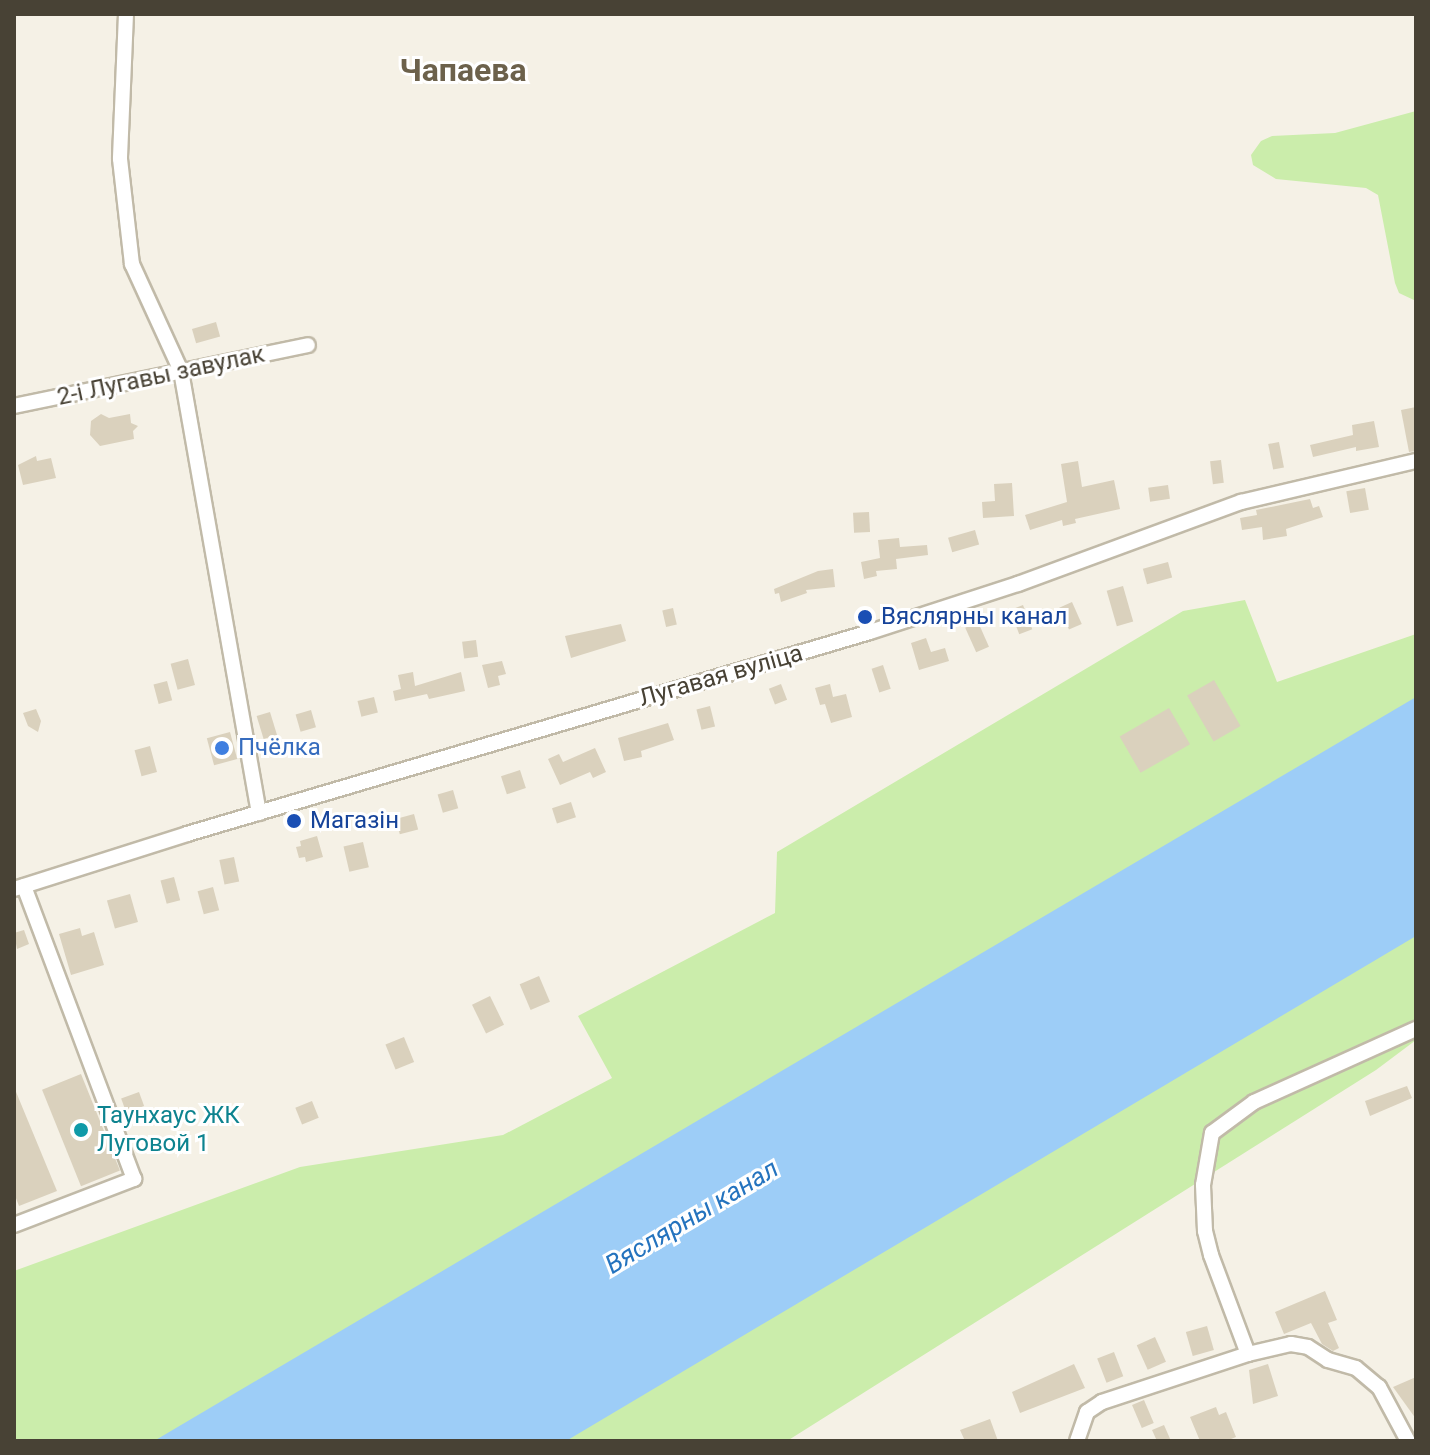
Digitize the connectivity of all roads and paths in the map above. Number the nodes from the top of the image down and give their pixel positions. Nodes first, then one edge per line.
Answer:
1 (126, 14) edge
2 (308, 345) dead end
3 (181, 371) junction
4 (14, 406) edge
5 (1416, 461) edge
6 (259, 813) junction
7 (19, 887) edge
8 (1416, 1029) edge
9 (14, 1225) edge
10 (1248, 1354) junction
11 (1077, 1441) edge
12 (1408, 1441) edge

1 - 3 street
2 - 3 street, 2-і Лугавы завулак
3 - 4 street, 2-і Лугавы завулак
3 - 6 street
5 - 6 street, Лугавая вуліца
6 - 7 street, Лугавая вуліца
7 - 9 street, Лугавая вуліца
8 - 10 street
10 - 11 street
10 - 12 street

